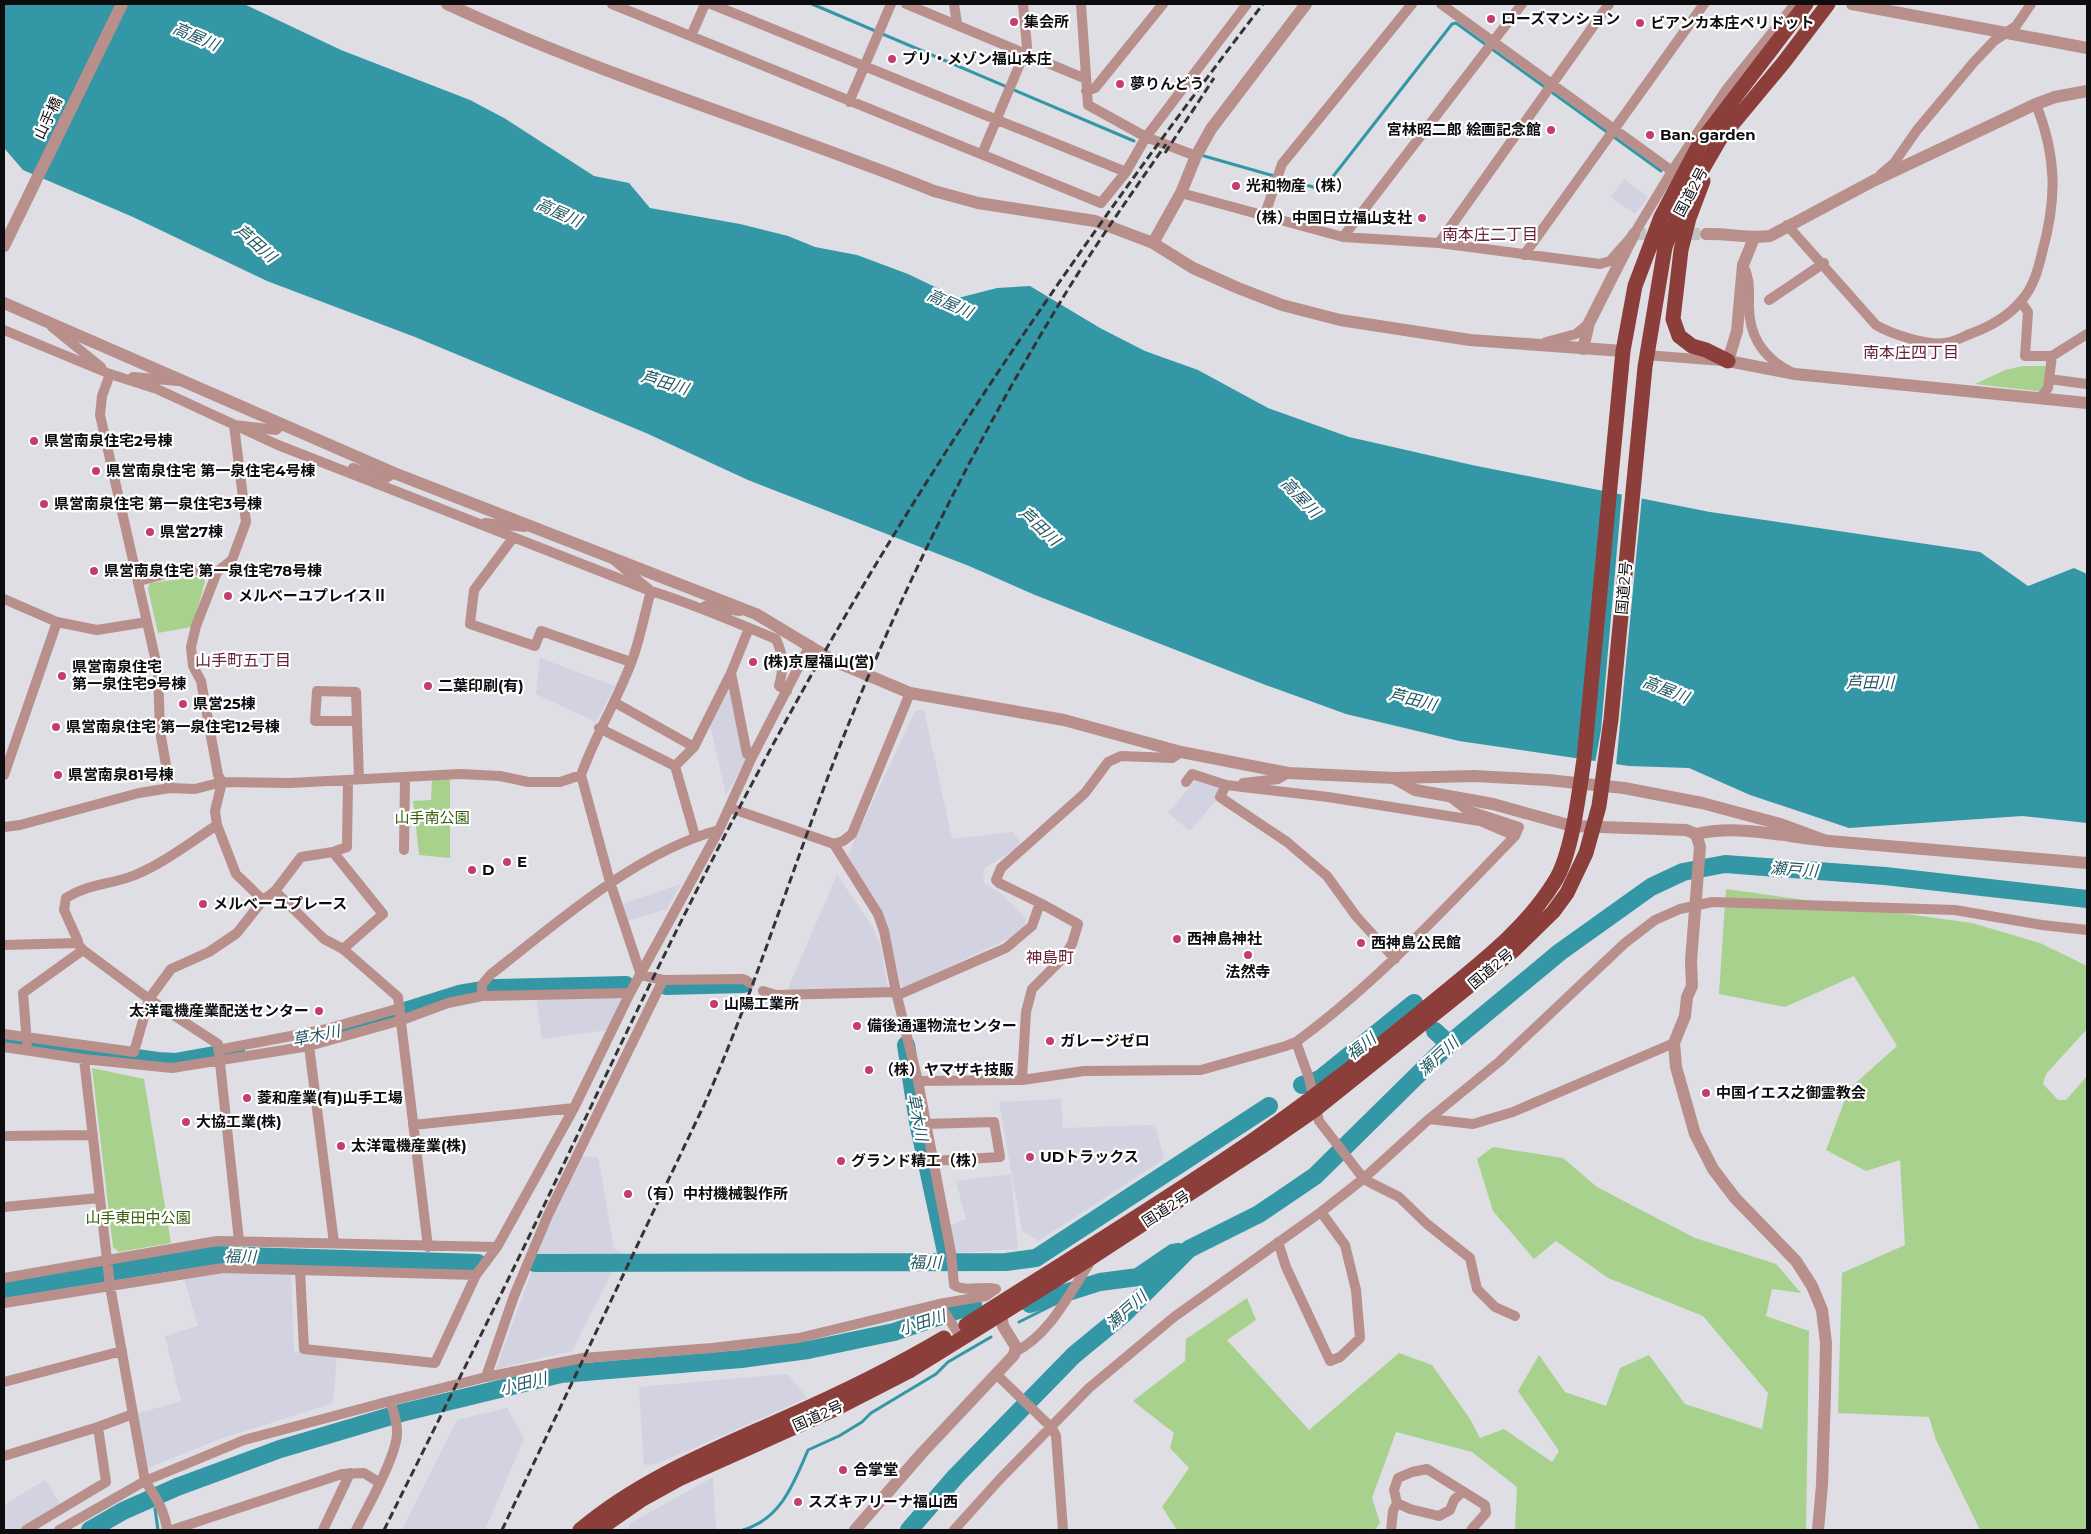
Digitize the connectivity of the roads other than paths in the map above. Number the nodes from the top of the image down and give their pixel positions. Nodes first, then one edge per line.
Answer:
1 (122, 4) edge
2 (447, 4) edge
3 (612, 4) edge
4 (705, 4) edge
5 (711, 4) edge
6 (890, 4) edge
7 (906, 4) edge
8 (954, 4) edge
9 (1023, 4) edge
10 (1081, 4) edge
11 (1163, 4) edge
12 (1247, 4) edge
13 (1306, 4) edge
14 (1412, 4) edge
15 (1441, 4) edge
16 (1522, 4) edge
17 (1609, 4) edge
18 (1704, 4) edge
19 (1794, 4) edge
20 (1806, 4) edge
21 (1828, 4) edge
22 (1852, 4) edge
23 (2031, 4) edge
24 (957, 24) junction
25 (2006, 33) junction
26 (691, 36) junction
27 (1490, 45) junction
28 (2087, 48) edge
29 (1024, 54) junction
30 (864, 65) junction
31 (1086, 79) junction
32 (1550, 88) junction
33 (1086, 90) junction
34 (2087, 91) edge
35 (849, 102) junction
36 (2036, 104) junction
37 (1742, 113) junction
38 (997, 119) junction
39 (1611, 133) junction
40 (1146, 137) junction
41 (982, 154) junction
42 (1196, 156) junction
43 (1672, 171) junction
44 (1126, 172) junction
45 (1873, 181) junction
46 (1181, 193) junction
47 (1264, 217) junction
48 (1787, 225) junction
49 (1634, 234) junction
50 (1706, 234) tunnel mouth
51 (1343, 236) junction
52 (1754, 238) junction
53 (1153, 243) junction
54 (1439, 243) junction
55 (4, 246) edge
56 (1524, 255) junction
57 (1824, 263) junction
58 (1743, 265) junction
59 (1769, 300) dead end
60 (2021, 302) junction
61 (4, 303) edge
62 (1589, 323) junction
63 (48, 324) junction
64 (4, 330) edge
65 (2087, 334) edge
66 (1518, 344) junction
67 (1583, 349) junction
68 (2052, 356) junction
69 (1622, 358) junction
70 (1646, 361) junction
71 (1728, 361) junction
72 (110, 374) junction
73 (1795, 374) junction
74 (2049, 379) junction
75 (181, 382) junction
76 (2087, 384) edge
77 (2040, 398) junction
78 (2087, 403) edge
79 (234, 424) junction
80 (281, 425) junction
81 (333, 467) junction
82 (394, 473) junction
83 (472, 521) junction
84 (538, 528) junction
85 (513, 538) junction
86 (604, 553) junction
87 (217, 572) junction
88 (139, 580) junction
89 (651, 591) junction
90 (4, 599) edge
91 (700, 606) junction
92 (756, 614) junction
93 (57, 622) junction
94 (147, 622) junction
95 (749, 628) junction
96 (810, 645) junction
97 (631, 662) junction
98 (731, 673) junction
99 (788, 691) junction
100 (910, 693) junction
101 (614, 702) junction
102 (356, 721) junction
103 (600, 728) junction
104 (694, 747) junction
105 (1181, 752) junction
106 (752, 758) junction
107 (675, 766) junction
108 (1288, 773) junction
109 (4, 775) edge
110 (581, 775) junction
111 (405, 777) junction
112 (1394, 778) junction
113 (359, 779) junction
114 (348, 780) junction
115 (222, 782) junction
116 (1186, 782) dead end
117 (1226, 785) junction
118 (170, 788) junction
119 (1446, 794) junction
120 (730, 808) junction
121 (1766, 820) junction
122 (217, 825) junction
123 (1572, 826) junction
124 (4, 827) edge
125 (1594, 827) junction
126 (719, 830) junction
127 (1747, 831) junction
128 (695, 836) junction
129 (1515, 836) junction
130 (1698, 840) junction
131 (1826, 841) junction
132 (834, 844) junction
133 (404, 850) dead end
134 (333, 852) junction
135 (2087, 863) edge
136 (610, 882) junction
137 (276, 891) junction
138 (263, 900) junction
139 (1040, 903) junction
140 (2087, 930) edge
141 (4, 945) edge
142 (80, 946) junction
143 (343, 949) junction
144 (1395, 959) junction
145 (641, 975) junction
146 (663, 980) junction
147 (750, 983) dead end
148 (763, 991) dead end
149 (482, 992) junction
150 (630, 993) junction
151 (897, 994) junction
152 (149, 999) junction
153 (401, 1014) junction
154 (4, 1034) edge
155 (1296, 1042) junction
156 (1674, 1043) junction
157 (27, 1044) junction
158 (309, 1046) junction
159 (4, 1047) edge
160 (219, 1055) junction
161 (132, 1058) junction
162 (84, 1059) junction
163 (1022, 1080) junction
164 (918, 1081) junction
165 (1314, 1099) junction
166 (574, 1108) junction
167 (1429, 1119) junction
168 (925, 1124) junction
169 (413, 1125) junction
170 (91, 1135) junction
171 (4, 1136) edge
172 (932, 1161) junction
173 (1361, 1176) junction
174 (99, 1198) junction
175 (4, 1207) edge
176 (1321, 1212) junction
177 (239, 1241) junction
178 (1278, 1242) junction
179 (334, 1243) junction
180 (428, 1247) junction
181 (497, 1247) junction
182 (1094, 1256) junction
183 (107, 1262) junction
184 (300, 1270) junction
185 (476, 1275) junction
186 (4, 1278) edge
187 (109, 1284) junction
188 (999, 1303) junction
189 (4, 1304) edge
190 (940, 1306) junction
191 (1515, 1316) dead end
192 (956, 1330) junction
193 (122, 1351) junction
194 (1015, 1352) junction
195 (486, 1377) junction
196 (1000, 1377) junction
197 (4, 1382) edge
198 (390, 1402) junction
199 (133, 1414) junction
200 (1051, 1426) junction
201 (98, 1427) junction
202 (4, 1456) edge
203 (350, 1473) junction
204 (146, 1482) junction
205 (380, 1483) junction
206 (1462, 1492) junction
207 (1398, 1503) junction
208 (26, 1530) edge
209 (59, 1530) edge
210 (167, 1530) edge
211 (172, 1530) edge
212 (323, 1530) edge
213 (356, 1530) edge
214 (580, 1530) edge
215 (598, 1530) edge
216 (855, 1530) edge
217 (954, 1530) edge
218 (1063, 1530) edge
219 (1391, 1530) edge
220 (1470, 1530) edge
221 (1818, 1530) edge

1 - 55 street, 山手橋
2 - 53 street
3 - 26 street
4 - 26 street
5 - 30 street
6 - 30 street
7 - 24 street
8 - 24 street
9 - 29 street
10 - 31 street
11 - 33 street
12 - 40 street
13 - 42 street
14 - 47 street
15 - 27 street
16 - 27 street
17 - 32 street
18 - 39 street
19 - 43 street
20 - 69 highway, 国道2号
21 - 37 highway, 国道2号
22 - 25 street
23 - 25 street
24 - 29 street
25 - 28 street
25 - 45 street
26 - 35 street
27 - 32 street
27 - 51 street
29 - 31 street
29 - 38 street
30 - 35 street
30 - 38 street
31 - 33 street
32 - 39 street
32 - 54 street
33 - 40 street
34 - 36 street
35 - 41 street
36 - 45 street
36 - 60 street
37 - 70 highway, 国道2号
37 - 71 highway
38 - 41 street
38 - 44 street
39 - 43 street
39 - 56 street
40 - 42 street
40 - 44 street
41 - 44 street
42 - 46 street
43 - 49 street
45 - 48 street
46 - 47 street
46 - 53 street
47 - 51 street
48 - 52 street
48 - 57 street
49 - 56 street
49 - 62 street
50 - 52 street
51 - 54 street
52 - 58 street
53 - 66 street
54 - 56 street
57 - 59 street
57 - 60 street
58 - 71 street
58 - 73 street
60 - 68 street
61 - 63 street
62 - 66 street
62 - 67 street
63 - 72 street
63 - 75 street
64 - 72 street
65 - 68 street
66 - 67 street
67 - 69 street
68 - 74 street
69 - 123 highway, 国道2号
70 - 71 street
70 - 125 highway, 国道2号
71 - 73 street
72 - 75 street
72 - 79 street
72 - 88 street
73 - 77 street
74 - 76 street
74 - 77 street
75 - 80 street
77 - 78 street
79 - 80 street
79 - 81 street
79 - 87 street
80 - 82 street
81 - 82 street
81 - 83 street
82 - 84 street
83 - 84 street
83 - 85 street
84 - 86 street
85 - 89 street
85 - 97 street
86 - 89 street
86 - 92 street
87 - 88 street
87 - 115 street
88 - 94 street
89 - 91 street
89 - 97 street
90 - 93 street
91 - 92 street
91 - 95 street
92 - 96 street
93 - 94 street
93 - 109 street
94 - 118 street
95 - 98 street
95 - 99 street
96 - 99 street
96 - 100 street
97 - 101 street
98 - 104 street
98 - 106 street
99 - 106 street
100 - 105 street
100 - 132 street
101 - 103 street
101 - 104 street
102 - 102 street
102 - 113 street
103 - 107 street
103 - 110 street
104 - 107 street
105 - 108 street
105 - 139 street
106 - 120 street
107 - 128 street
108 - 112 street
108 - 117 street
110 - 111 street
110 - 136 street
111 - 113 street
111 - 133 street
112 - 119 street
112 - 121 street
113 - 114 street
114 - 115 street
114 - 134 street
115 - 118 street
115 - 122 street
116 - 117 street
117 - 129 street
117 - 144 street
118 - 124 street
119 - 123 street
119 - 129 street
120 - 126 street
120 - 132 street
121 - 127 street
121 - 131 street
122 - 138 street
122 - 142 street
123 - 125 street
123 - 165 highway, 国道2号
125 - 130 street
125 - 165 highway, 国道2号
126 - 128 street
126 - 145 street
127 - 130 street
127 - 131 street
128 - 136 street
129 - 144 street
130 - 156 street
131 - 135 street
132 - 151 street
134 - 137 street
134 - 143 street
136 - 145 street
136 - 149 street
137 - 138 street
137 - 143 street
138 - 152 street
139 - 151 street
139 - 163 street
140 - 167 street
141 - 142 street
142 - 152 street
142 - 157 street
143 - 153 street
144 - 155 street
145 - 146 street
145 - 150 street
146 - 147 street
146 - 195 street
148 - 151 street
149 - 150 street
149 - 153 street
150 - 166 street
151 - 164 street
152 - 160 street
152 - 161 street
153 - 158 street
153 - 160 street
153 - 169 street
154 - 157 street
155 - 163 street
155 - 165 street
156 - 167 street
156 - 221 street
157 - 159 street
157 - 161 street
157 - 162 street
158 - 160 street
158 - 179 street
160 - 161 street
160 - 177 street
161 - 162 street
162 - 170 street
163 - 164 street
164 - 168 street
165 - 173 street
165 - 182 highway, 国道2号
165 - 188 highway, 国道2号
166 - 169 street
166 - 181 street
167 - 173 street
168 - 172 street
168 - 172 street
169 - 180 street
170 - 171 street
170 - 174 street
172 - 188 street
173 - 176 street
173 - 191 street
174 - 175 street
174 - 183 street
176 - 178 street
176 - 178 street
177 - 179 street
177 - 183 street
178 - 200 street
179 - 180 street
180 - 181 street
181 - 185 street
182 - 188 highway, 国道2号
182 - 194 street
183 - 186 street
183 - 187 street
184 - 185 street
184 - 185 street
184 - 187 street
187 - 189 street
187 - 193 street
188 - 190 street
188 - 192 highway, 国道2号
188 - 194 street
190 - 192 street
190 - 195 street
192 - 214 highway, 国道2号
192 - 215 highway, 国道2号
193 - 197 street
193 - 199 street
194 - 196 street
195 - 198 street
196 - 200 street
196 - 216 street
198 - 204 street
198 - 205 street
199 - 201 street
199 - 204 street
200 - 217 street
200 - 218 street
201 - 202 street
201 - 208 street
203 - 205 street
203 - 211 street
203 - 212 street
204 - 209 street
204 - 210 street
205 - 213 street
206 - 207 street
206 - 207 street
206 - 220 street
207 - 219 street

